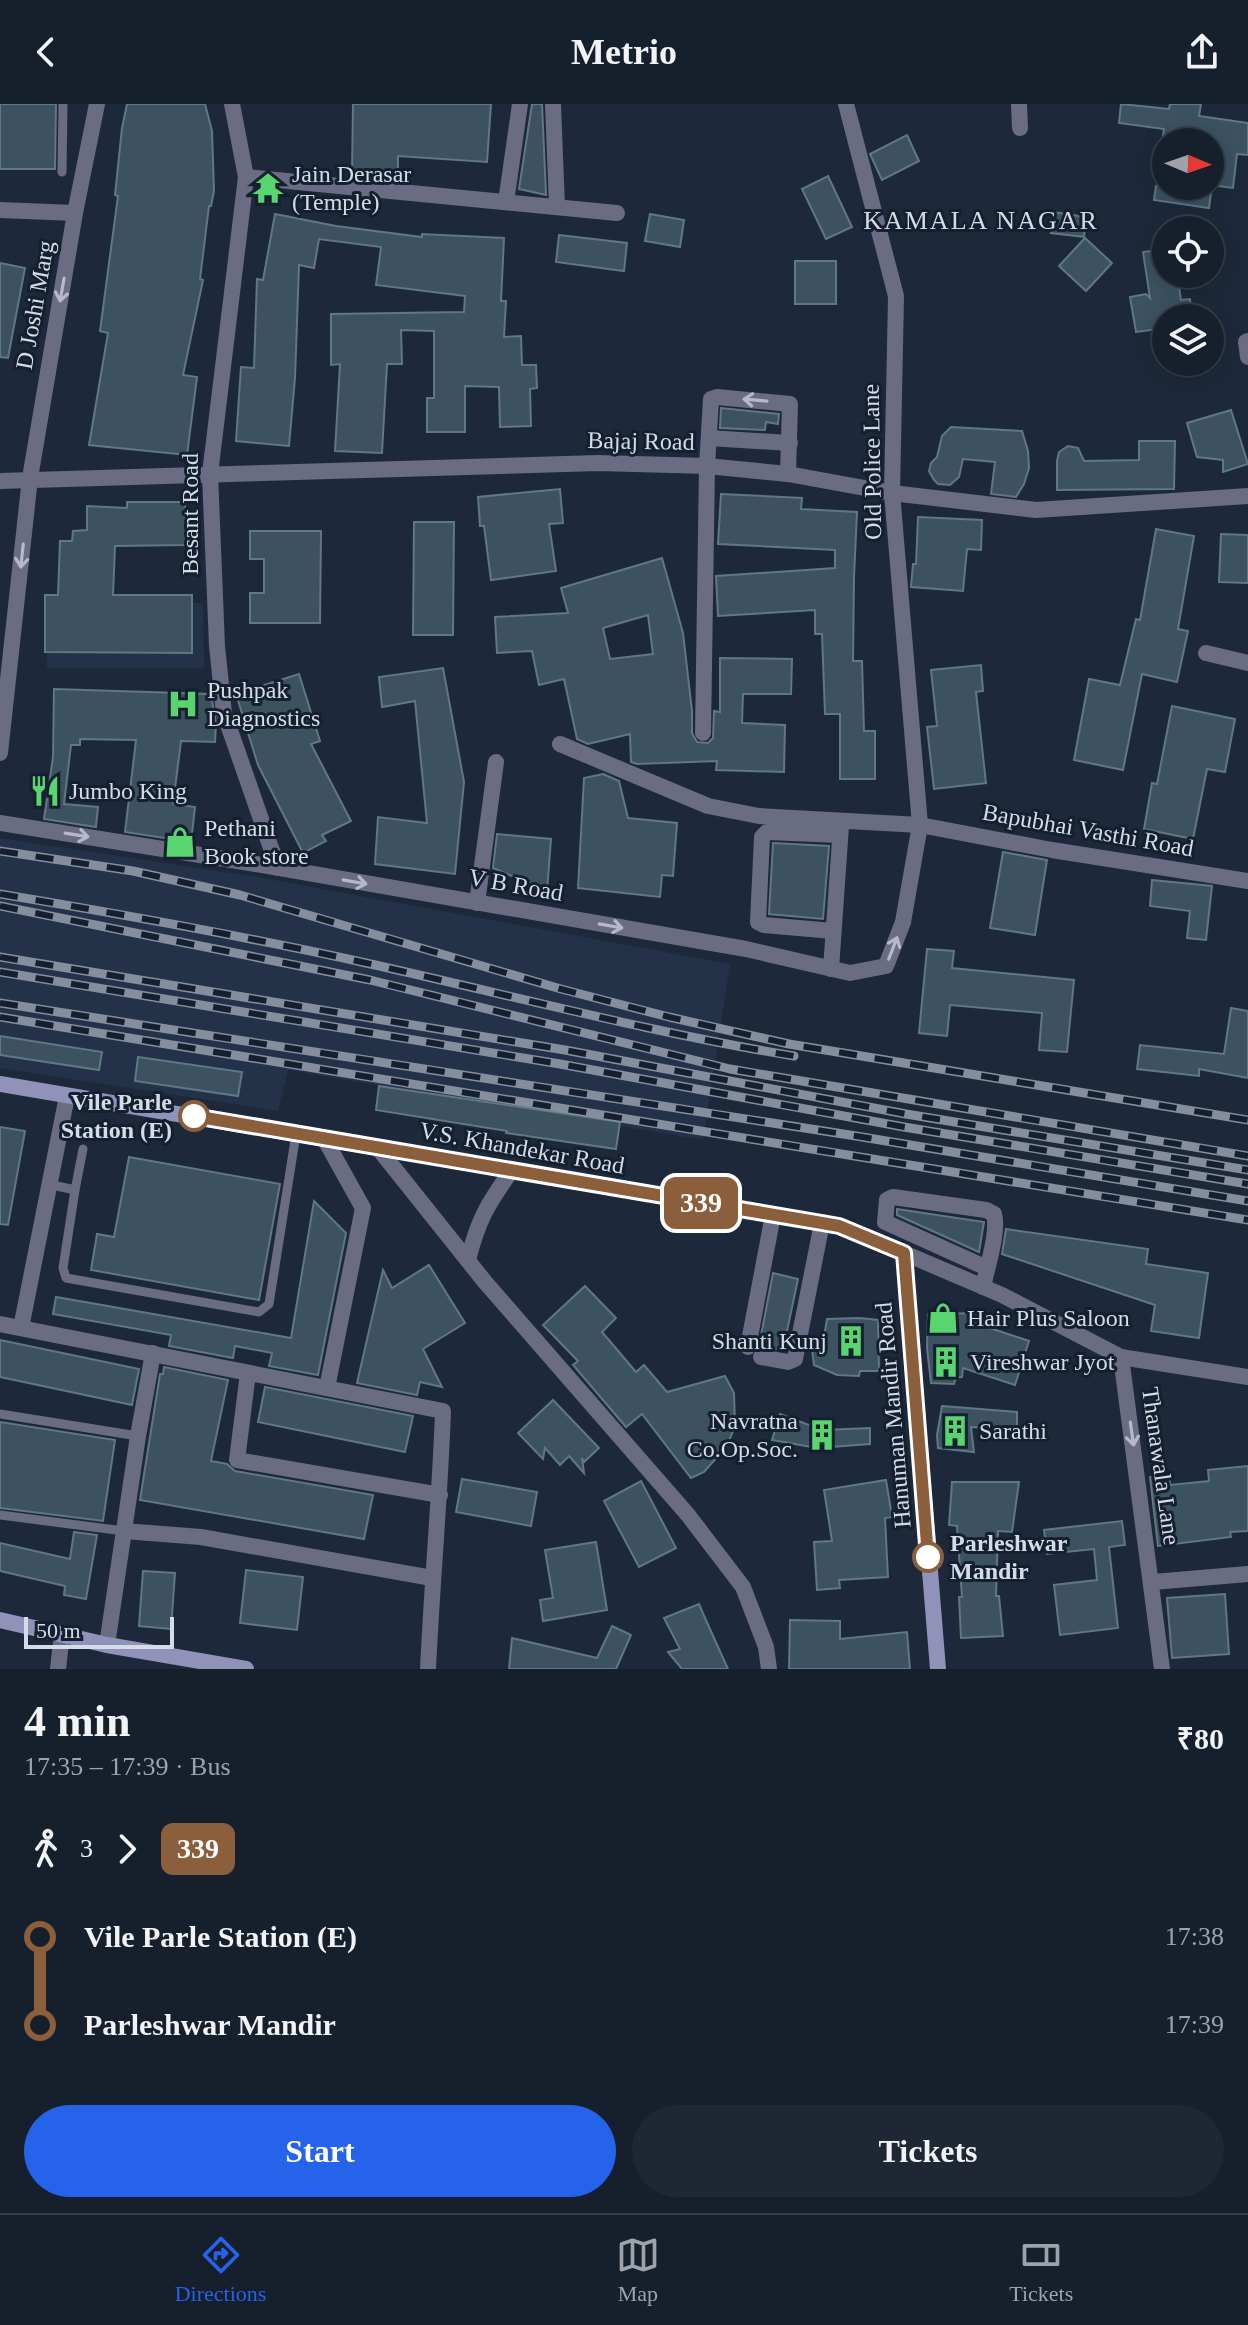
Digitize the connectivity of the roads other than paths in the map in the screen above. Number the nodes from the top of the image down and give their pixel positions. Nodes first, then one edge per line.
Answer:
1 (63, 104) edge
2 (97, 104) edge
3 (232, 104) edge
4 (520, 104) edge
5 (553, 104) edge
6 (846, 104) edge
7 (1019, 104) edge
8 (1020, 128) dead end
9 (83, 172) junction
10 (246, 177) junction
11 (506, 200) junction
12 (556, 204) junction
13 (0, 210) edge
14 (75, 213) junction
15 (617, 213) dead end
16 (1248, 341) edge
17 (1248, 357) edge
18 (709, 438) junction
19 (790, 443) junction
20 (707, 466) junction
21 (210, 474) junction
22 (788, 474) junction
23 (30, 478) junction
24 (0, 481) edge
25 (892, 493) junction
26 (1248, 496) edge
27 (1206, 653) dead end
28 (1248, 663) edge
29 (703, 733) dead end
30 (560, 744) dead end
31 (0, 753) edge
32 (496, 762) dead end
33 (0, 823) edge
34 (920, 825) junction
35 (841, 828) junction
36 (278, 868) junction
37 (1248, 881) edge
38 (477, 903) junction
39 (833, 931) junction
40 (831, 969) junction
41 (0, 1084) edge
42 (67, 1096) junction
43 (296, 1134) junction
44 (324, 1138) junction
45 (378, 1148) junction
46 (83, 1149) dead end
47 (512, 1170) junction
48 (48, 1184) junction
49 (75, 1190) junction
50 (773, 1215) junction
51 (885, 1222) junction
52 (822, 1223) junction
53 (883, 1245) junction
54 (904, 1253) junction
55 (468, 1260) junction
56 (987, 1268) junction
57 (983, 1287) junction
58 (0, 1324) edge
59 (21, 1328) junction
60 (153, 1353) junction
61 (1121, 1357) junction
62 (248, 1373) junction
63 (1248, 1377) edge
64 (327, 1388) junction
65 (0, 1414) edge
66 (138, 1436) junction
67 (440, 1495) junction
68 (0, 1515) edge
69 (124, 1531) junction
70 (1248, 1574) edge
71 (432, 1578) junction
72 (1153, 1582) junction
73 (0, 1620) edge
74 (62, 1634) junction
75 (107, 1645) junction
76 (58, 1669) edge
77 (246, 1669) edge
78 (428, 1669) edge
79 (769, 1669) edge
80 (938, 1669) edge
81 (1162, 1669) edge

1 - 9 lane
2 - 9 street, D Joshi Marg
3 - 10 street, Besant Road
4 - 11 street
5 - 12 street
6 - 25 street, Old Police Lane
7 - 8 street
9 - 14 street, D Joshi Marg
10 - 11 street
10 - 21 street, Besant Road
11 - 12 street
12 - 15 street
13 - 14 street
14 -> 23 street, D Joshi Marg
16 - 17 street
18 - 19 street
19 -> 18 street
18 - 20 street
19 - 22 street
20 - 21 street, Bajaj Road
20 - 22 street, Bajaj Road
20 - 29 street
21 - 23 street, Bajaj Road
21 - 36 street, Besant Road
22 - 25 street, Bajaj Road
23 - 24 street, Bajaj Road
23 -> 31 street, D Joshi Marg
25 - 26 street, Bajaj Road
25 - 34 street, Old Police Lane
27 - 28 street
30 - 35 street
32 - 38 street
33 -> 36 street, V B Road
34 - 35 street
34 - 37 street, Bapubhai Vasthi Road
40 -> 34 street, Old Police Lane
35 - 39 street
35 - 39 street
36 -> 38 street, V B Road
38 -> 40 street, V B Road
39 - 40 street
41 - 42 street, V.S. Khandekar Road
42 - 43 street, V.S. Khandekar Road
42 - 48 street
43 - 44 street, V.S. Khandekar Road
43 - 49 lane
44 - 45 street, V.S. Khandekar Road
44 - 64 street
45 - 47 street, V.S. Khandekar Road
45 - 55 street
46 - 49 lane
47 - 50 street, V.S. Khandekar Road
47 - 55 street
48 - 49 lane
48 - 59 street
50 - 52 street, V.S. Khandekar Road
50 - 52 street
51 - 53 street
51 - 56 street
51 - 56 street
52 - 53 street, V.S. Khandekar Road
53 - 54 street, V.S. Khandekar Road
54 - 57 street, V.S. Khandekar Road
54 - 80 street, Hanuman Mandir Road
55 - 79 street
56 - 57 street
57 - 61 street, V.S. Khandekar Road
58 - 59 street
59 - 60 street
60 - 62 street
60 - 66 street
61 - 63 street, V.S. Khandekar Road
61 -> 72 street, Thanawala Lane
62 - 64 street
62 - 67 street
64 - 67 street
65 - 66 lane
66 - 69 street
67 - 71 street
68 - 69 lane
69 - 71 street
69 - 75 street
70 - 72 street, Thanawala Lane
71 - 78 street
72 - 81 street, Thanawala Lane
73 - 74 street
74 - 75 street
74 - 76 street
75 - 77 street

